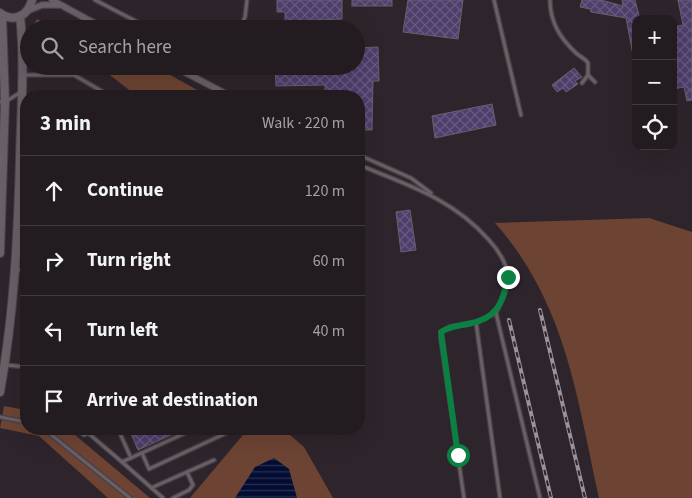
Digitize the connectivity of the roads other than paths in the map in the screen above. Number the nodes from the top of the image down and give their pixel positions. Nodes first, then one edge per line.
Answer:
1 (32, 0) edge
2 (52, 0) edge
3 (95, 0) edge
4 (247, 0) edge
5 (494, 0) edge
6 (550, 0) edge
7 (63, 3) edge
8 (24, 14) junction
9 (2, 17) edge
10 (23, 20) edge
11 (90, 20) edge
12 (134, 20) edge
13 (243, 20) edge
14 (21, 75) joint
15 (74, 75) edge
16 (74, 75) edge
17 (190, 75) edge
18 (588, 75) junction
19 (2, 81) edge
20 (595, 82) dead end
21 (582, 83) dead end
22 (21, 90) edge
23 (100, 90) edge
24 (219, 90) edge
25 (20, 92) edge
26 (2, 102) edge
27 (521, 115) dead end
28 (20, 130) edge
29 (365, 158) edge
30 (365, 167) edge
31 (435, 196) junction
32 (17, 247) joint
33 (0, 253) edge
34 (16, 270) junction
35 (20, 270) edge
36 (496, 312) junction
37 (476, 322) junction
38 (5, 365) junction
39 (20, 367) edge
40 (0, 392) edge
41 (0, 417) edge
42 (20, 421) edge
43 (51, 435) edge
44 (90, 435) edge
45 (121, 435) edge
46 (181, 435) edge
47 (222, 435) edge
48 (142, 453) junction
49 (131, 458) junction
50 (214, 460) dead end
51 (122, 462) junction
52 (187, 472) junction
53 (151, 488) junction
54 (130, 498) edge
55 (163, 498) edge
56 (173, 498) edge
57 (464, 498) edge
58 (500, 498) edge
59 (540, 498) edge

1 - 8 street
2 - 7 street
3 - 12 lane
4 - 13 lane
5 - 27 lane
6 - 18 lane
7 - 8 street
7 - 11 street
8 - 9 street
8 - 10 street
9 - 19 street
14 - 16 lane
14 - 22 street
15 - 23 lane
17 - 24 street
18 - 20 lane
18 - 21 lane
19 - 26 street
25 - 26 lane
26 - 33 street
28 - 32 street
29 - 31 lane
30 - 31 lane
31 - 36 lane
32 - 34 street
34 - 35 lane
34 - 38 street
36 - 37 lane
36 - 59 lane
37 - 57 lane
37 - 58 lane
38 - 39 lane
38 - 40 street
41 - 42 lane
43 - 54 lane
44 - 51 lane
45 - 49 lane
46 - 48 lane
47 - 48 lane
48 - 49 lane
49 - 51 lane
50 - 52 lane
51 - 53 lane
52 - 53 lane
52 - 56 lane
53 - 55 lane

